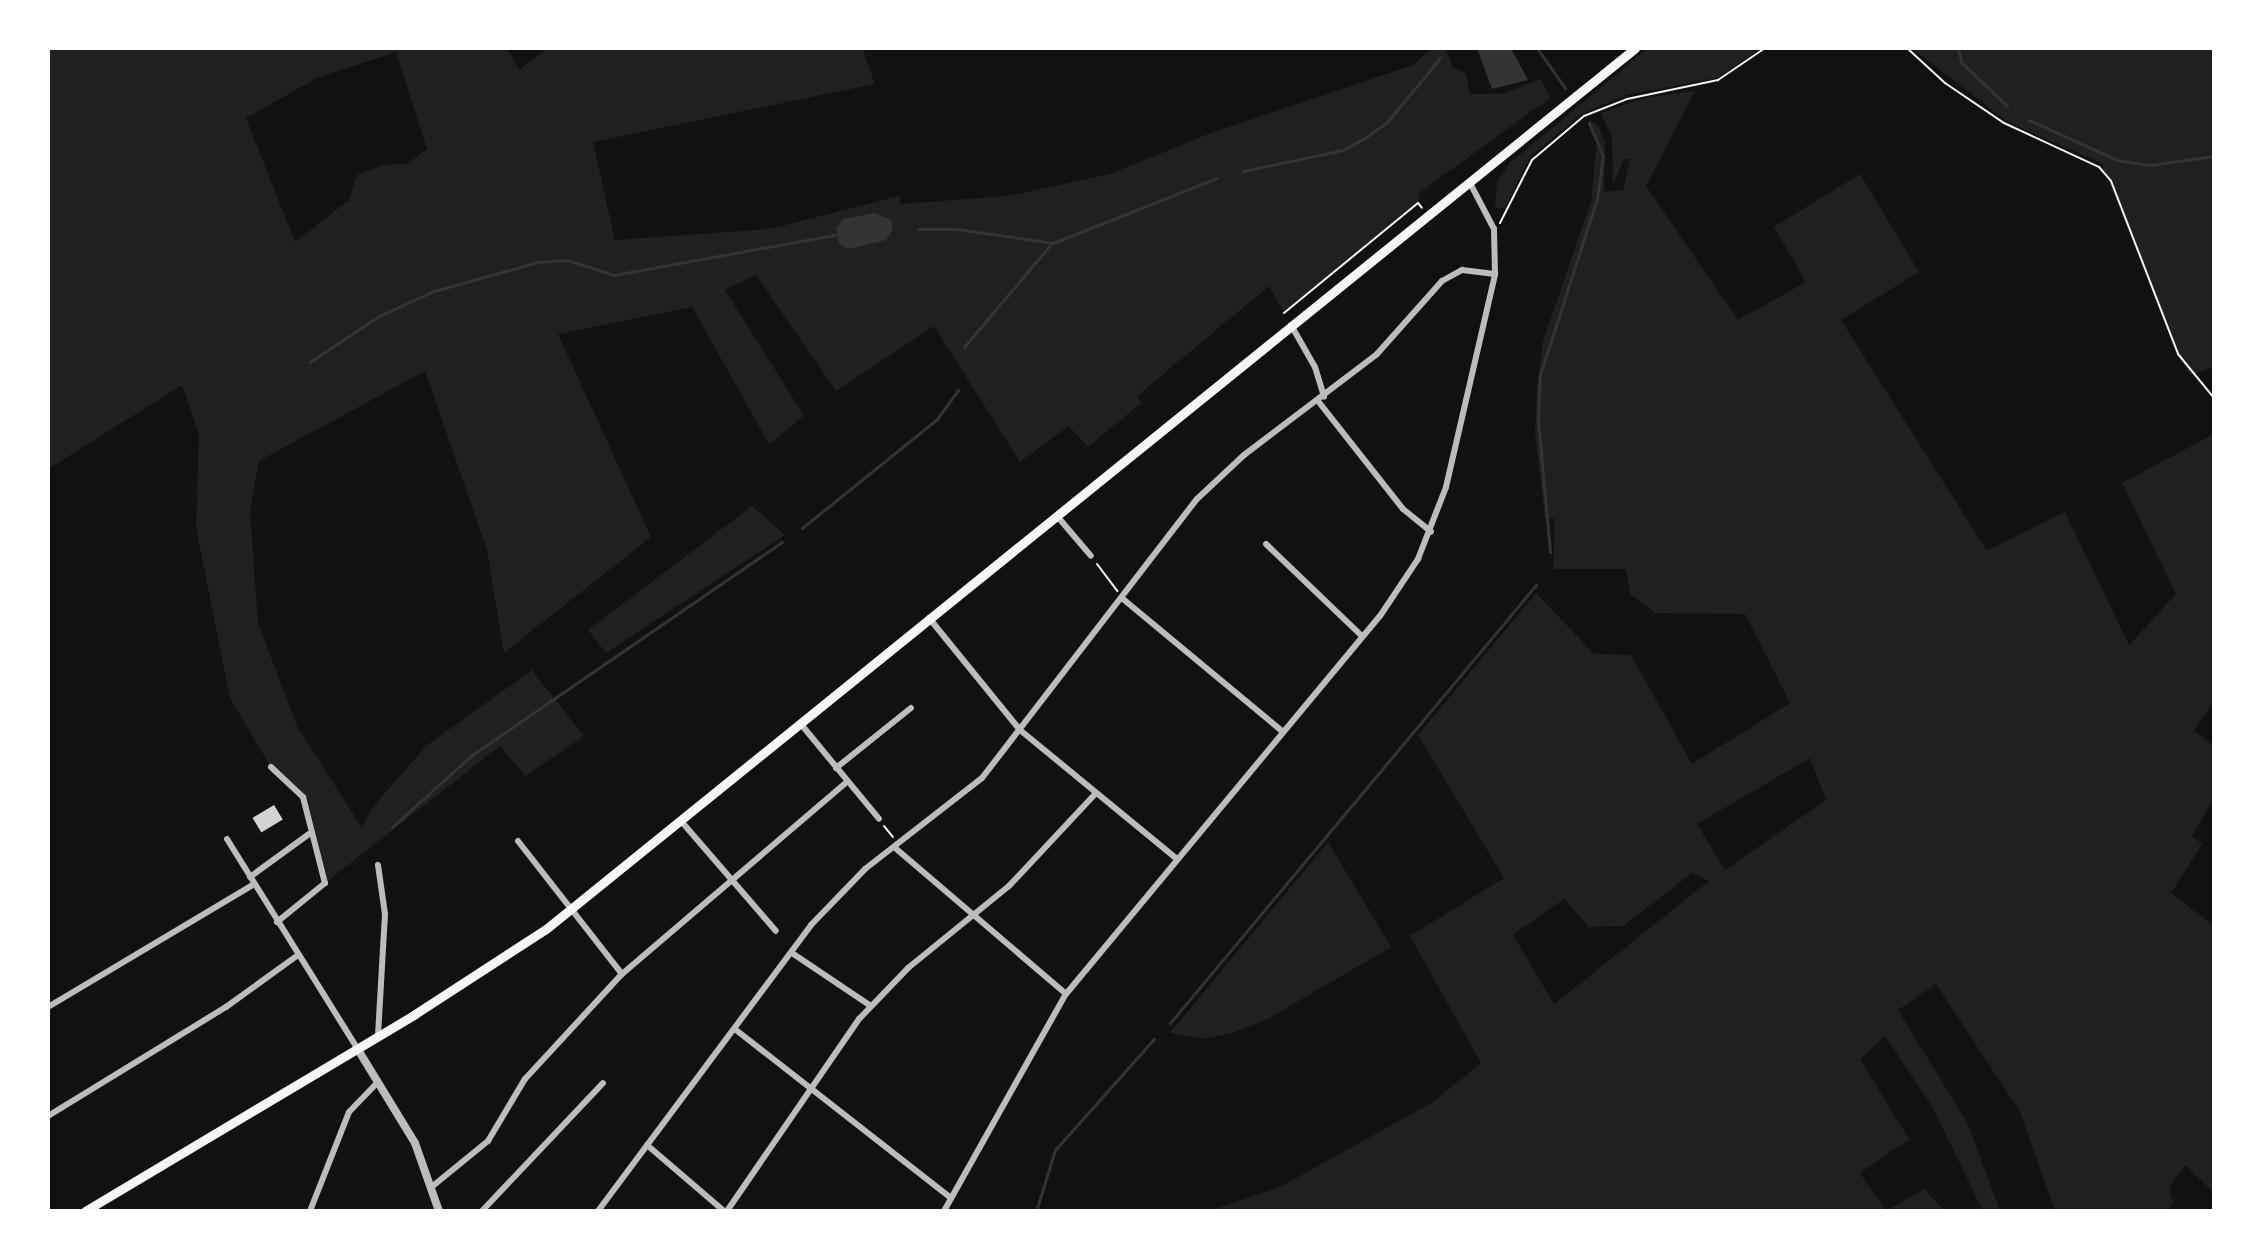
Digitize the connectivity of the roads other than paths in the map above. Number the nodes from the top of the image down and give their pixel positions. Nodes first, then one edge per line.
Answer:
1 (1635, 48) edge
2 (1470, 183) junction
3 (1495, 274) junction
4 (1290, 324) junction
5 (1321, 399) junction
6 (1057, 516) junction
7 (1431, 532) junction
8 (1266, 544) dead end
9 (1091, 556) road end
10 (1123, 599) junction
11 (929, 618) junction
12 (1362, 636) junction
13 (911, 708) dead end
14 (800, 723) junction
15 (1020, 730) junction
16 (1283, 732) junction
17 (271, 767) dead end
18 (836, 768) junction
19 (847, 782) junction
20 (1095, 794) junction
21 (879, 819) road end
22 (681, 821) junction
23 (309, 834) junction
24 (227, 839) dead end
25 (518, 841) dead end
26 (896, 846) junction
27 (1177, 859) junction
28 (378, 865) dead end
29 (731, 877) junction
30 (252, 880) junction
31 (569, 910) junction
32 (972, 917) junction
33 (277, 922) junction
34 (776, 931) dead end
35 (792, 953) junction
36 (298, 955) junction
37 (622, 974) junction
38 (1066, 994) junction
39 (871, 1006) junction
40 (48, 1007) edge
41 (736, 1030) junction
42 (378, 1035) junction
43 (357, 1048) junction
44 (378, 1082) junction
45 (603, 1083) dead end
46 (808, 1088) junction
47 (48, 1116) edge
48 (647, 1145) junction
49 (434, 1185) junction
50 (951, 1198) junction
51 (85, 1211) edge
52 (310, 1211) edge
53 (439, 1211) edge
54 (482, 1211) edge
55 (598, 1211) edge
56 (725, 1211) edge
57 (944, 1211) edge

1 - 2 main road
2 - 3 street
2 - 4 main road
3 - 5 street
3 - 7 street
4 - 5 street
4 - 6 main road
5 - 7 street
5 - 10 street
6 - 9 street
6 - 11 main road
7 - 12 street
8 - 12 street
10 - 15 street
10 - 16 street
11 - 14 main road
11 - 15 street
12 - 16 street
13 - 18 street
14 - 18 street
14 - 22 main road
15 - 20 street
15 - 26 street
16 - 27 street
17 - 23 street
18 - 19 street
19 - 21 street
19 - 29 street
20 - 27 street
20 - 32 street
22 - 29 street
22 - 31 main road
23 - 30 street
23 - 33 street
24 - 30 street
25 - 31 street
26 - 32 street
26 - 35 street
27 - 38 street
28 - 42 street
29 - 34 street
29 - 37 street
30 - 33 street
30 - 40 street
31 - 37 street
31 - 42 main road
32 - 38 street
32 - 39 street
33 - 36 street
35 - 39 street
35 - 41 street
36 - 43 street
36 - 47 street
37 - 49 street
38 - 50 street
39 - 46 street
41 - 46 street
41 - 48 street
42 - 43 main road
43 - 44 street
43 - 51 main road
44 - 49 street
44 - 52 street
45 - 54 street
46 - 50 street
46 - 56 street
48 - 55 street
48 - 56 street
49 - 53 street
50 - 57 street

